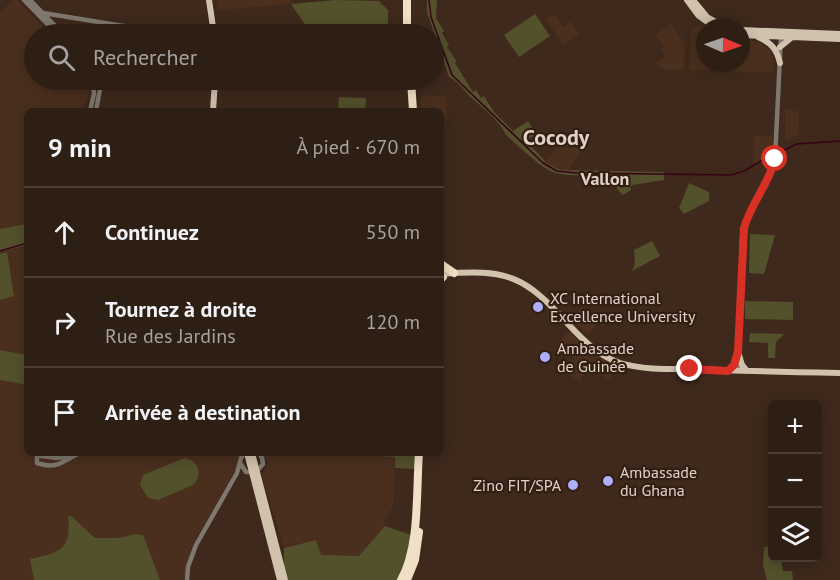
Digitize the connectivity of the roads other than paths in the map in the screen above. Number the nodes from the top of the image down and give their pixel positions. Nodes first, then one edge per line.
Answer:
1 (24, 0) edge
2 (30, 0) edge
3 (208, 0) edge
4 (407, 0) edge
5 (411, 0) edge
6 (687, 0) edge
7 (693, 0) edge
8 (41, 15) junction
9 (702, 18) edge
10 (708, 18) edge
11 (49, 24) edge
12 (51, 24) edge
13 (104, 24) edge
14 (211, 24) edge
15 (407, 24) edge
16 (412, 24) edge
17 (750, 31) edge
18 (781, 34) junction
19 (840, 34) edge
20 (750, 36) edge
21 (755, 36) junction
22 (793, 37) junction
23 (840, 39) edge
24 (780, 47) junction
25 (780, 63) junction
26 (94, 90) edge
27 (100, 90) edge
28 (212, 90) edge
29 (413, 90) edge
30 (416, 90) edge
31 (91, 108) edge
32 (97, 108) edge
33 (211, 108) edge
34 (416, 108) edge
35 (416, 108) edge
36 (444, 266) edge
37 (458, 273) junction
38 (444, 276) edge
39 (738, 352) junction
40 (728, 371) junction
41 (738, 371) junction
42 (747, 371) junction
43 (840, 373) edge
44 (38, 456) edge
45 (41, 456) edge
46 (68, 456) edge
47 (75, 456) edge
48 (244, 456) edge
49 (247, 456) edge
50 (252, 456) edge
51 (261, 456) edge
52 (419, 456) edge
53 (424, 456) edge
54 (240, 463) junction
55 (251, 473) junction
56 (233, 480) junction
57 (187, 580) edge
58 (280, 580) edge
59 (285, 580) edge
60 (401, 580) edge
61 (407, 580) edge

1 - 8 street
2 - 8 street
3 - 14 main road
4 - 15 highway
5 - 16 highway
6 - 9 main road
7 - 10 main road
8 - 11 street
8 - 12 street
8 - 13 street
17 - 18 main road
18 - 19 main road
18 - 21 main road
18 - 22 main road
18 - 24 street
20 - 21 main road
21 - 25 main road
22 - 23 main road
22 - 24 main road
24 - 25 street
25 - 39 street
26 - 31 street
27 - 32 street
28 - 33 main road
29 - 34 highway
30 - 35 highway
36 - 37 highway
37 - 38 main road
37 - 40 main road
39 - 40 main road
39 - 41 street
39 - 42 main road
40 - 41 main road
41 - 42 main road
42 - 43 main road
44 - 47 street
45 - 46 street
48 - 54 street
49 - 55 main road
50 - 55 main road
51 - 55 street
52 - 60 highway
53 - 61 highway
54 - 55 street
54 - 56 street
55 - 56 street
55 - 58 main road
55 - 59 main road
56 - 57 street

